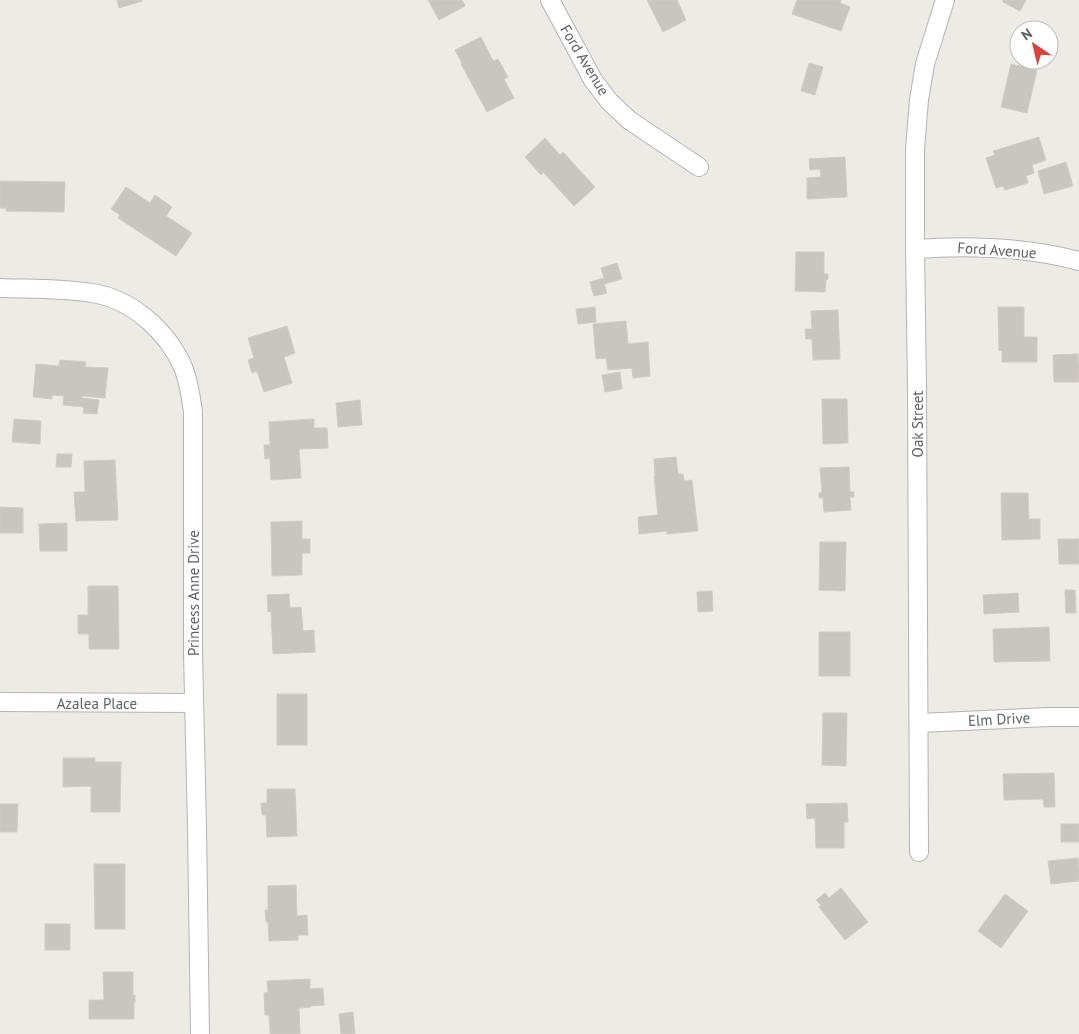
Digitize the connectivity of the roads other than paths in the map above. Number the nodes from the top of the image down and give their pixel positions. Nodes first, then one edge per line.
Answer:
1 (550, 0) edge
2 (945, 0) edge
3 (699, 167) dead end
4 (915, 249) junction
5 (1079, 261) edge
6 (0, 288) edge
7 (0, 702) edge
8 (194, 703) junction
9 (1079, 717) edge
10 (919, 723) junction
11 (919, 852) dead end
12 (200, 1034) edge

1 - 3 street, Ford Avenue
2 - 4 street, Oak Street
4 - 5 street, Ford Avenue
4 - 10 street, Oak Street
6 - 8 street, Princess Anne Drive
7 - 8 street, Azalea Place
8 - 12 street, Princess Anne Drive
9 - 10 street, Elm Drive
10 - 11 street, Oak Street

